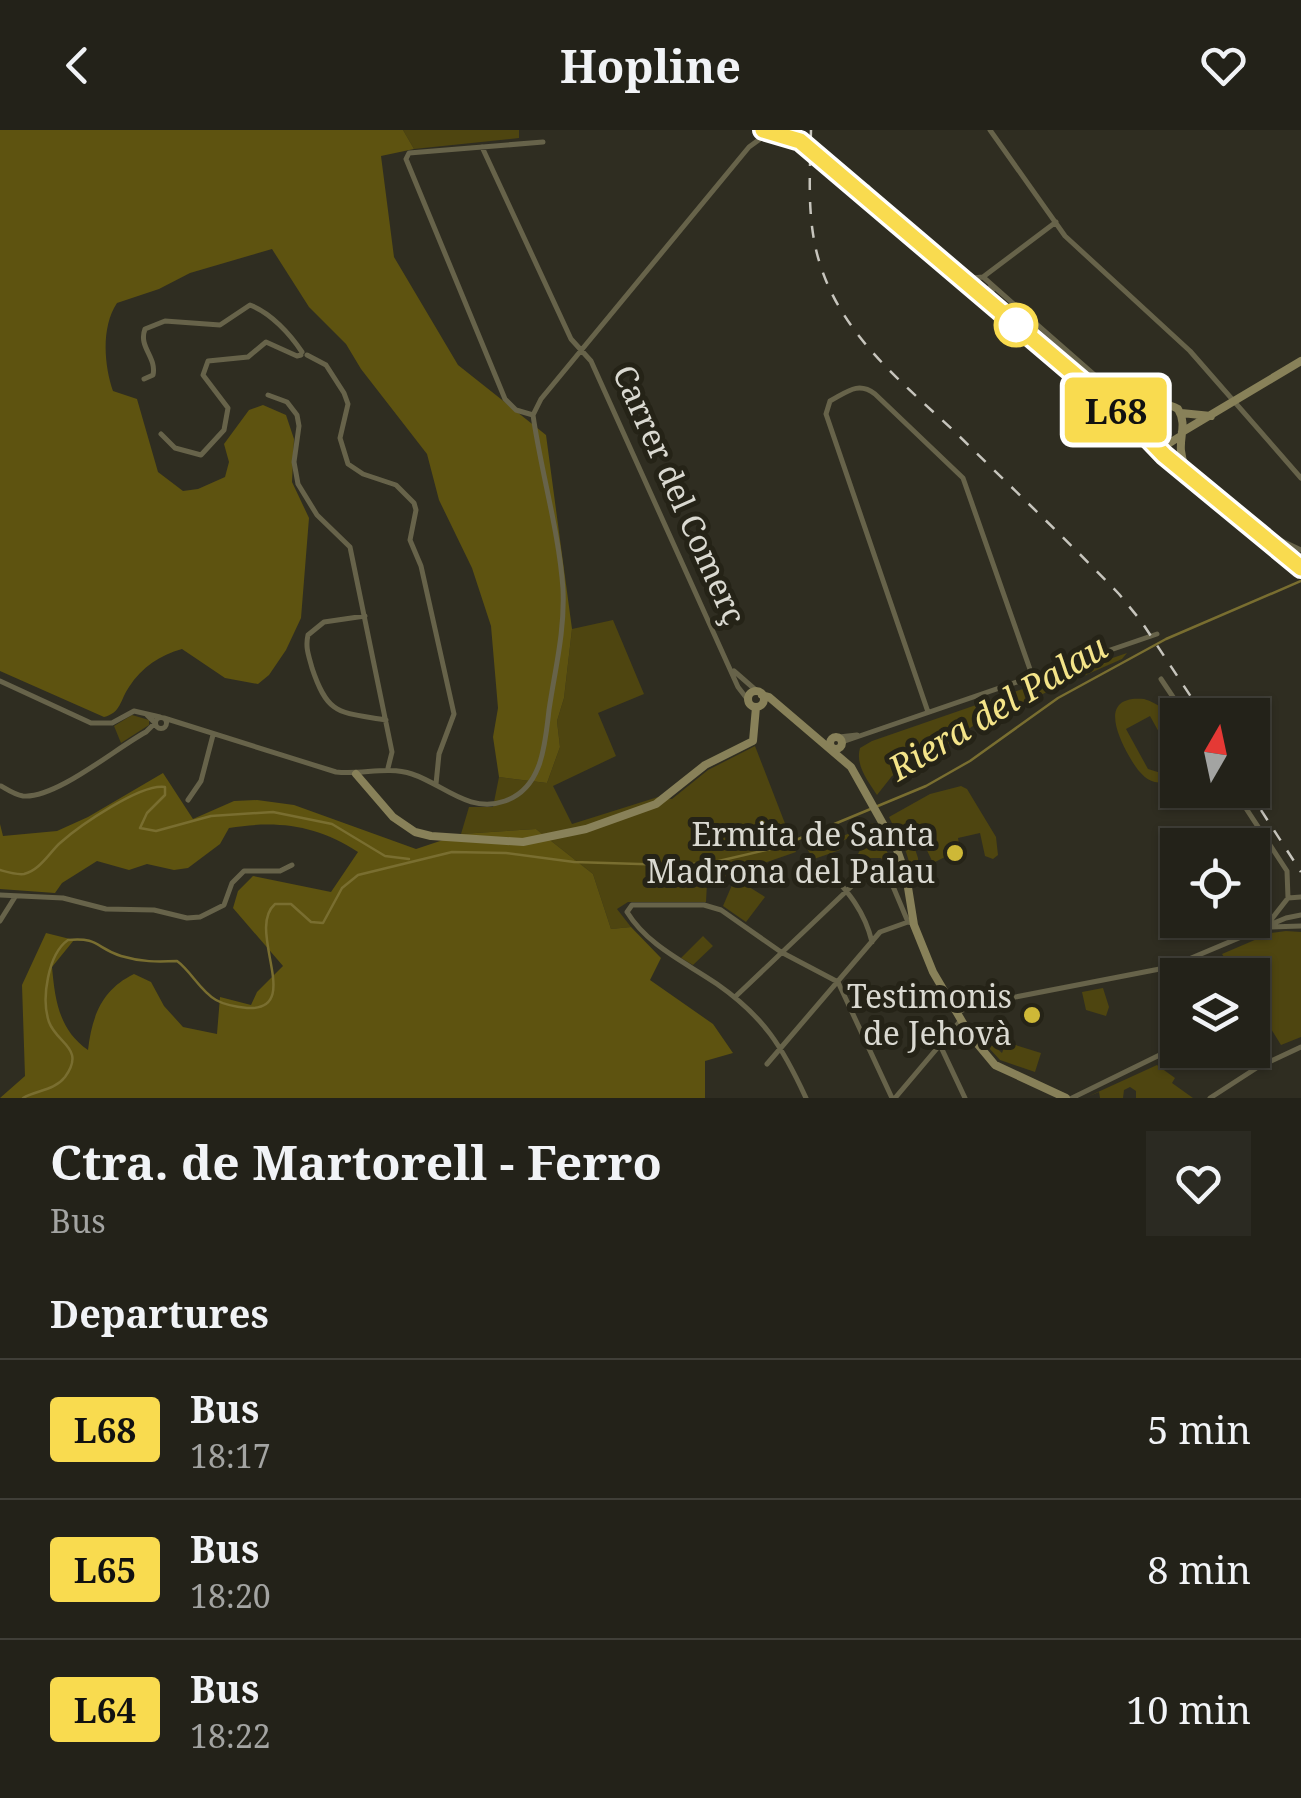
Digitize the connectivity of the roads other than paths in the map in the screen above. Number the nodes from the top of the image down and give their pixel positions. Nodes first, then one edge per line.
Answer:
1 (794, 130) edge
2 (990, 130) edge
3 (769, 131) edge
4 (542, 142) dead end
5 (801, 142) junction
6 (751, 144) junction
7 (482, 146) junction
8 (1056, 222) junction
9 (983, 277) junction
10 (961, 279) junction
11 (989, 284) junction
12 (1000, 312) junction
13 (582, 351) junction
14 (303, 354) junction
15 (1301, 361) edge
16 (144, 379) dead end
17 (268, 396) dead end
18 (1235, 401) junction
19 (1108, 404) junction
20 (1148, 408) junction
21 (1134, 410) junction
22 (1181, 413) junction
23 (533, 415) junction
24 (1211, 416) junction
25 (1141, 431) junction
26 (162, 434) dead end
27 (1181, 434) junction
28 (1154, 444) junction
29 (1188, 472) junction
30 (1301, 478) edge
31 (1255, 528) junction
32 (1301, 550) edge
33 (1301, 568) edge
34 (364, 616) junction
35 (1157, 634) dead end
36 (727, 663) junction
37 (1032, 675) junction
38 (1162, 679) dead end
39 (0, 681) edge
40 (1174, 698) edge
41 (756, 700) junction
42 (928, 712) junction
43 (386, 720) junction
44 (161, 723) junction
45 (806, 730) junction
46 (213, 735) junction
47 (860, 735) junction
48 (842, 741) junction
49 (831, 747) junction
50 (852, 767) junction
51 (388, 769) junction
52 (356, 774) junction
53 (436, 784) junction
54 (0, 785) edge
55 (188, 800) dead end
56 (1246, 808) edge
57 (822, 864) dead end
58 (292, 865) dead end
59 (846, 889) junction
60 (0, 896) edge
61 (15, 897) junction
62 (1301, 897) edge
63 (1288, 898) junction
64 (1301, 915) edge
65 (0, 921) edge
66 (1270, 921) edge
67 (911, 923) junction
68 (1270, 925) edge
69 (1301, 926) edge
70 (1270, 927) edge
71 (1241, 938) edge
72 (872, 942) junction
73 (781, 952) junction
74 (1197, 958) edge
75 (1160, 968) edge
76 (838, 982) junction
77 (734, 997) junction
78 (960, 1016) junction
79 (940, 1044) junction
80 (782, 1046) junction
81 (1301, 1046) edge
82 (1160, 1055) edge
83 (1270, 1061) edge
84 (768, 1064) dead end
85 (1256, 1068) edge
86 (806, 1098) edge
87 (894, 1098) edge
88 (965, 1098) edge
89 (1069, 1098) edge
90 (1210, 1098) edge

1 - 5 street
2 - 8 street
3 - 5 street
3 - 6 street
3 - 6 street
4 - 7 street
5 - 10 street, bridge
6 - 13 street
7 - 13 street, Carrer del Comerç
7 - 23 street
8 - 9 street
8 - 18 street
9 - 10 street
9 - 11 street
10 - 12 street
11 - 12 street
11 - 21 street
12 - 19 street
13 - 23 street
13 - 36 street, Carrer del Comerç
14 - 16 street
14 - 26 street
14 - 53 street
15 - 18 street
17 - 34 street
18 - 24 street
18 - 30 street
19 - 21 street
19 - 25 street
20 - 21 street
20 - 22 street
20 - 25 street
22 - 24 street
22 - 27 street
23 - 53 street
24 - 27 street
25 - 28 street
27 - 28 street
27 - 29 street
28 - 29 street
29 - 31 street
31 - 32 street
31 - 33 street
34 - 43 street
34 - 43 street
35 - 37 street
36 - 41 street, Carrer del Comerç
36 - 41 street, Carrer del Comerç
37 - 42 street
37 - 42 street
38 - 40 street
39 - 44 street
41 - 45 street
41 - 52 street, Carrer del Comerç
42 - 47 street
43 - 51 street
44 - 46 street
44 - 54 street
45 - 48 street
45 - 49 street
46 - 52 street
46 - 55 street
47 - 48 street
47 - 48 street
48 - 49 street
48 - 50 street
49 - 50 street
50 - 67 street
51 - 52 street
51 - 53 street
56 - 63 street
57 - 59 street
58 - 61 street
59 - 67 street
59 - 72 street
59 - 73 street
60 - 61 street
61 - 65 street
62 - 63 street
63 - 66 street
64 - 68 street
67 - 72 street
67 - 78 street
69 - 70 street
71 - 74 street
72 - 76 street
73 - 76 street
73 - 77 street
73 - 77 street
75 - 78 street
76 - 80 street
76 - 87 street
77 - 80 street
78 - 79 street
78 - 89 street
79 - 87 street
79 - 88 street
80 - 84 street
80 - 86 street
81 - 83 street
82 - 89 street
85 - 90 street

